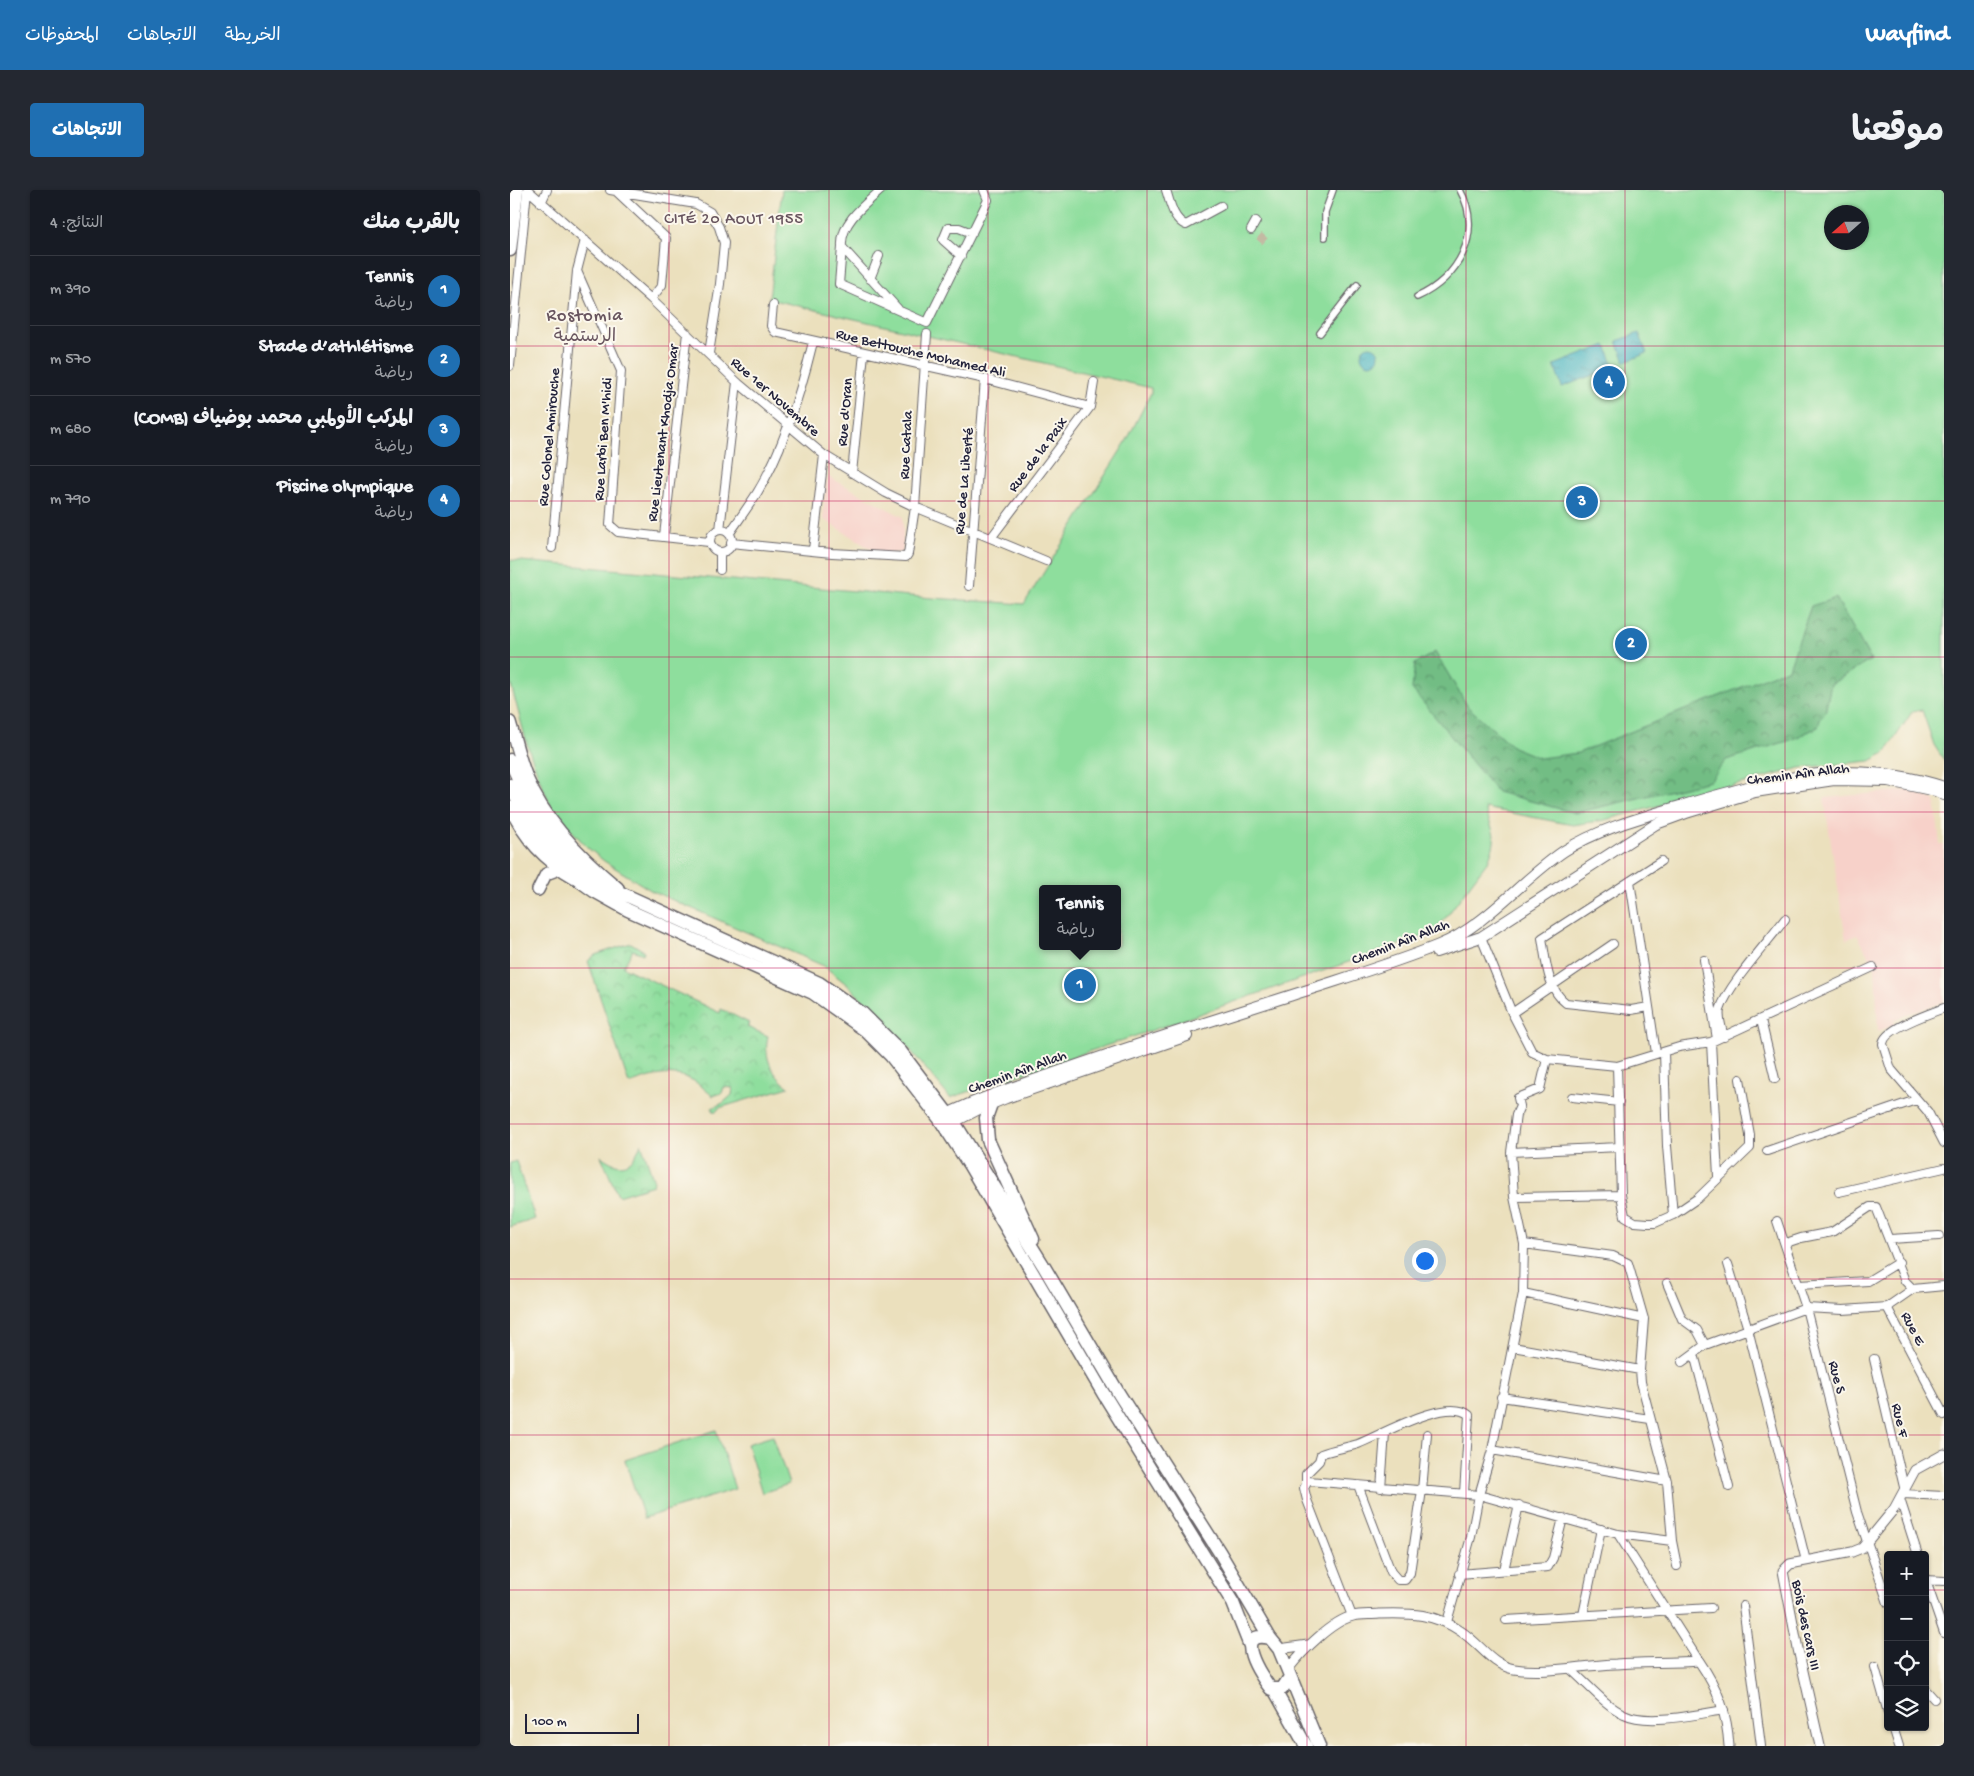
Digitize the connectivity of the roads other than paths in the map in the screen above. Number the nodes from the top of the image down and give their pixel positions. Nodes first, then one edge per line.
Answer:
1 (517, 190) edge
2 (528, 190) edge
3 (547, 190) edge
4 (610, 190) edge
5 (616, 190) edge
6 (881, 190) edge
7 (985, 190) edge
8 (1166, 190) edge
9 (1332, 190) edge
10 (1460, 190) edge
11 (541, 203) junction
12 (1221, 206) dead end
13 (1256, 221) dead end
14 (1251, 230) dead end
15 (972, 233) junction
16 (1324, 237) dead end
17 (585, 240) junction
18 (842, 247) junction
19 (510, 250) edge
20 (879, 256) dead end
21 (961, 256) junction
22 (578, 271) junction
23 (870, 279) junction
24 (1357, 285) dead end
25 (1416, 297) dead end
26 (651, 299) junction
27 (773, 305) dead end
28 (902, 312) junction
29 (687, 333) junction
30 (1320, 333) dead end
31 (926, 334) dead end
32 (813, 342) junction
33 (709, 353) junction
34 (864, 353) junction
35 (923, 365) junction
36 (510, 366) edge
37 (985, 379) junction
38 (736, 382) junction
39 (1094, 382) dead end
40 (1090, 407) junction
41 (788, 426) junction
42 (824, 455) junction
43 (852, 473) junction
44 (915, 507) junction
45 (720, 530) junction
46 (972, 531) junction
47 (729, 534) junction
48 (664, 536) junction
49 (991, 538) junction
50 (709, 542) junction
51 (731, 543) junction
52 (552, 548) dead end
53 (812, 550) junction
54 (720, 552) junction
55 (1046, 561) dead end
56 (720, 570) dead end
57 (969, 586) dead end
58 (510, 722) edge
59 (510, 760) edge
60 (1894, 778) junction
61 (510, 786) edge
62 (1943, 789) edge
63 (510, 807) edge
64 (1618, 825) junction
65 (1628, 841) junction
66 (1661, 861) dead end
67 (559, 869) junction
68 (580, 881) junction
69 (1630, 881) junction
70 (538, 890) dead end
71 (629, 897) junction
72 (1785, 919) dead end
73 (1475, 924) junction
74 (1480, 937) junction
75 (1613, 944) dead end
76 (1704, 960) dead end
77 (1874, 967) dead end
78 (1552, 987) junction
79 (1649, 1007) junction
80 (1944, 1008) edge
81 (1512, 1013) junction
82 (1761, 1020) junction
83 (1718, 1039) junction
84 (1660, 1052) junction
85 (1548, 1059) junction
86 (1617, 1066) junction
87 (1740, 1079) dead end
88 (1776, 1079) dead end
89 (1572, 1098) dead end
90 (1916, 1100) junction
91 (1620, 1102) junction
92 (991, 1104) junction
93 (946, 1120) junction
94 (1940, 1128) edge
95 (1944, 1143) edge
96 (1620, 1147) junction
97 (1767, 1151) dead end
98 (1511, 1152) junction
99 (1944, 1168) edge
100 (1718, 1176) junction
101 (1839, 1192) dead end
102 (1621, 1195) junction
103 (1514, 1197) junction
104 (1673, 1215) junction
105 (1777, 1221) dead end
106 (1938, 1236) dead end
107 (1890, 1239) junction
108 (1786, 1243) junction
109 (1524, 1244) junction
110 (1899, 1262) junction
111 (1728, 1264) dead end
112 (1043, 1265) junction
113 (1667, 1283) dead end
114 (1799, 1285) junction
115 (1944, 1286) edge
116 (1913, 1289) junction
117 (1523, 1293) junction
118 (1887, 1306) junction
119 (1806, 1308) junction
120 (1644, 1319) junction
121 (1748, 1328) junction
122 (1705, 1345) junction
123 (1513, 1347) junction
124 (1694, 1354) junction
125 (1874, 1359) dead end
126 (1682, 1362) dead end
127 (1640, 1370) junction
128 (1501, 1397) junction
129 (1944, 1415) edge
130 (1650, 1419) junction
131 (1386, 1433) junction
132 (1426, 1434) dead end
133 (1492, 1450) junction
134 (1944, 1454) edge
135 (1667, 1481) junction
136 (1306, 1482) junction
137 (1358, 1485) junction
138 (1729, 1487) dead end
139 (1381, 1488) junction
140 (1422, 1490) junction
141 (1464, 1493) junction
142 (1902, 1493) junction
143 (1479, 1494) junction
144 (1944, 1496) edge
145 (1519, 1505) junction
146 (1564, 1518) junction
147 (1602, 1529) junction
148 (1618, 1534) junction
149 (1868, 1541) junction
150 (1672, 1542) junction
151 (1917, 1551) edge
152 (1806, 1561) junction
153 (1677, 1566) dead end
154 (1504, 1570) junction
155 (1459, 1574) junction
156 (1929, 1579) edge
157 (1944, 1581) edge
158 (1929, 1588) edge
159 (1886, 1596) edge
160 (1743, 1606) dead end
161 (1711, 1608) dead end
162 (1666, 1611) junction
163 (1583, 1615) junction
164 (1352, 1616) junction
165 (1506, 1620) dead end
166 (1447, 1622) junction
167 (1944, 1633) edge
168 (1270, 1638) junction
169 (1308, 1645) junction
170 (1250, 1646) junction
171 (1279, 1649) junction
172 (1699, 1661) junction
173 (1875, 1667) dead end
174 (1570, 1668) junction
175 (1289, 1672) junction
176 (1275, 1691) junction
177 (1929, 1693) edge
178 (1884, 1699) edge
179 (1934, 1699) dead end
180 (1724, 1710) junction
181 (1894, 1731) edge
182 (1306, 1746) edge
183 (1319, 1746) edge
184 (1729, 1746) edge
185 (1761, 1746) edge
186 (1820, 1746) edge
187 (1899, 1746) edge

1 - 19 highway
2 - 11 street, Rue 1er Novembre
2 - 36 street
3 - 11 street
4 - 5 street
5 - 26 street
5 - 33 street
6 - 18 street
7 - 15 street
8 - 12 street
9 - 16 street
10 - 25 street
11 - 17 street, Rue 1er Novembre
13 - 14 street
15 - 21 street
15 - 21 street
17 - 22 street, Rue Colonel Amirouche
17 - 26 street, Rue 1er Novembre
18 - 23 street
18 - 28 street
20 - 23 street
21 - 28 street
22 - 48 street, Rue Larbi Ben M'hidi
22 - 52 street, Rue Colonel Amirouche
23 - 28 street
24 - 30 street
26 - 29 street, Rue 1er Novembre
27 - 32 street, Rue Bettouche Mohamed Ali
29 - 33 street, Rue 1er Novembre
29 - 48 street, Rue Lieutenant Khodja Omar
31 - 35 street, Rue Catala
32 - 34 street, Rue Bettouche Mohamed Ali
32 - 41 street
33 - 38 street, Rue 1er Novembre
34 - 35 street, Rue Bettouche Mohamed Ali
34 - 43 street, Rue d'Oran
35 - 37 street, Rue Bettouche Mohamed Ali
35 - 44 street, Rue Catala
37 - 40 street, Rue Bettouche Mohamed Ali
37 - 46 street, Rue de La Liberté
38 - 41 street, Rue 1er Novembre
38 - 45 street
39 - 40 street, Rue de la Paix
40 - 49 street, Rue de la Paix
41 - 42 street, Rue 1er Novembre
41 - 47 street
42 - 43 street, Rue 1er Novembre
42 - 53 street
43 - 44 street, Rue 1er Novembre
44 - 46 street, Rue 1er Novembre
44 - 53 street, Rue Catala
45 - 47 street
45 - 50 street
46 - 49 street, Rue 1er Novembre
46 - 57 street, Rue de La Liberté
47 - 51 street
48 - 50 street
49 - 55 street, Rue 1er Novembre
50 - 54 street
51 - 53 street
51 - 54 street
54 - 56 street
58 - 71 main road
59 - 71 highway
60 - 62 main road, Chemin Aîn Allah
60 - 64 main road, Chemin Aîn Allah
60 - 65 main road, Chemin Aîn Allah
61 - 68 highway
63 - 67 main road
64 - 65 main road
64 - 73 main road, Chemin Aîn Allah
65 - 74 main road, Chemin Aîn Allah
66 - 69 street
67 - 68 main road
67 - 70 main road
68 - 93 highway
69 - 78 street
69 - 79 street
71 - 93 highway
72 - 83 street
73 - 74 main road
73 - 93 main road, Chemin Aîn Allah
74 - 81 street
74 - 92 main road, Chemin Aîn Allah
75 - 78 street
76 - 83 street
77 - 82 street
78 - 79 street
78 - 81 street
79 - 84 street
80 - 90 street
81 - 85 street
82 - 83 street
82 - 88 street
83 - 84 street
83 - 100 street
84 - 86 street
84 - 104 street
85 - 86 street
85 - 98 street
86 - 91 street
87 - 100 street
89 - 91 street
90 - 94 street
90 - 97 street
91 - 96 street
92 - 93 main road, Chemin Aîn Allah
92 - 112 highway
93 - 112 highway
93 - 170 highway
94 - 95 street
96 - 98 street
96 - 102 street
98 - 103 street
99 - 101 street
100 - 104 street
102 - 103 street
102 - 104 street
103 - 109 street
105 - 108 street, Rue S
106 - 107 street
107 - 108 street
107 - 110 street
108 - 114 street, Rue S
109 - 117 street
109 - 120 street
110 - 114 street
110 - 116 street
111 - 121 street
112 - 168 highway
113 - 122 street
114 - 119 street, Rue S
115 - 116 street
116 - 118 street
117 - 120 street
117 - 123 street
118 - 119 street
118 - 129 street, Rue E
119 - 121 street
119 - 149 street, Rue S
120 - 127 street
121 - 122 street
121 - 152 street
122 - 124 street
123 - 127 street
123 - 128 street
124 - 126 street
124 - 138 street
125 - 142 street, Rue F
127 - 130 street
128 - 130 street
128 - 133 street
130 - 135 street
131 - 136 street
131 - 139 street
131 - 141 street
132 - 140 street
133 - 135 street
133 - 143 street
134 - 142 street, Bois des cars III
135 - 150 street
136 - 137 street
136 - 164 street
137 - 139 street
137 - 140 street
139 - 140 street
140 - 141 street
141 - 143 street
142 - 144 street
142 - 149 street, Bois des cars III
142 - 151 street, Rue F
143 - 145 street
143 - 155 street
145 - 146 street
145 - 154 street
146 - 147 street
146 - 154 street
147 - 148 street
147 - 163 street
148 - 150 street
148 - 162 street
149 - 152 street, Bois des cars III
149 - 159 street, Rue S
150 - 153 street
152 - 186 street, Bois des cars III
154 - 155 street
155 - 166 street
156 - 157 street
158 - 167 street
160 - 185 street
161 - 162 street
162 - 163 street
162 - 172 street
163 - 165 street
164 - 166 street
164 - 169 street
166 - 174 street
168 - 170 highway
168 - 171 highway
169 - 171 street
169 - 175 street
170 - 176 highway
171 - 175 highway
172 - 174 street
172 - 180 street
173 - 178 street
174 - 180 street
175 - 176 highway
175 - 183 highway
176 - 182 highway
177 - 179 street
180 - 184 street
181 - 187 street

